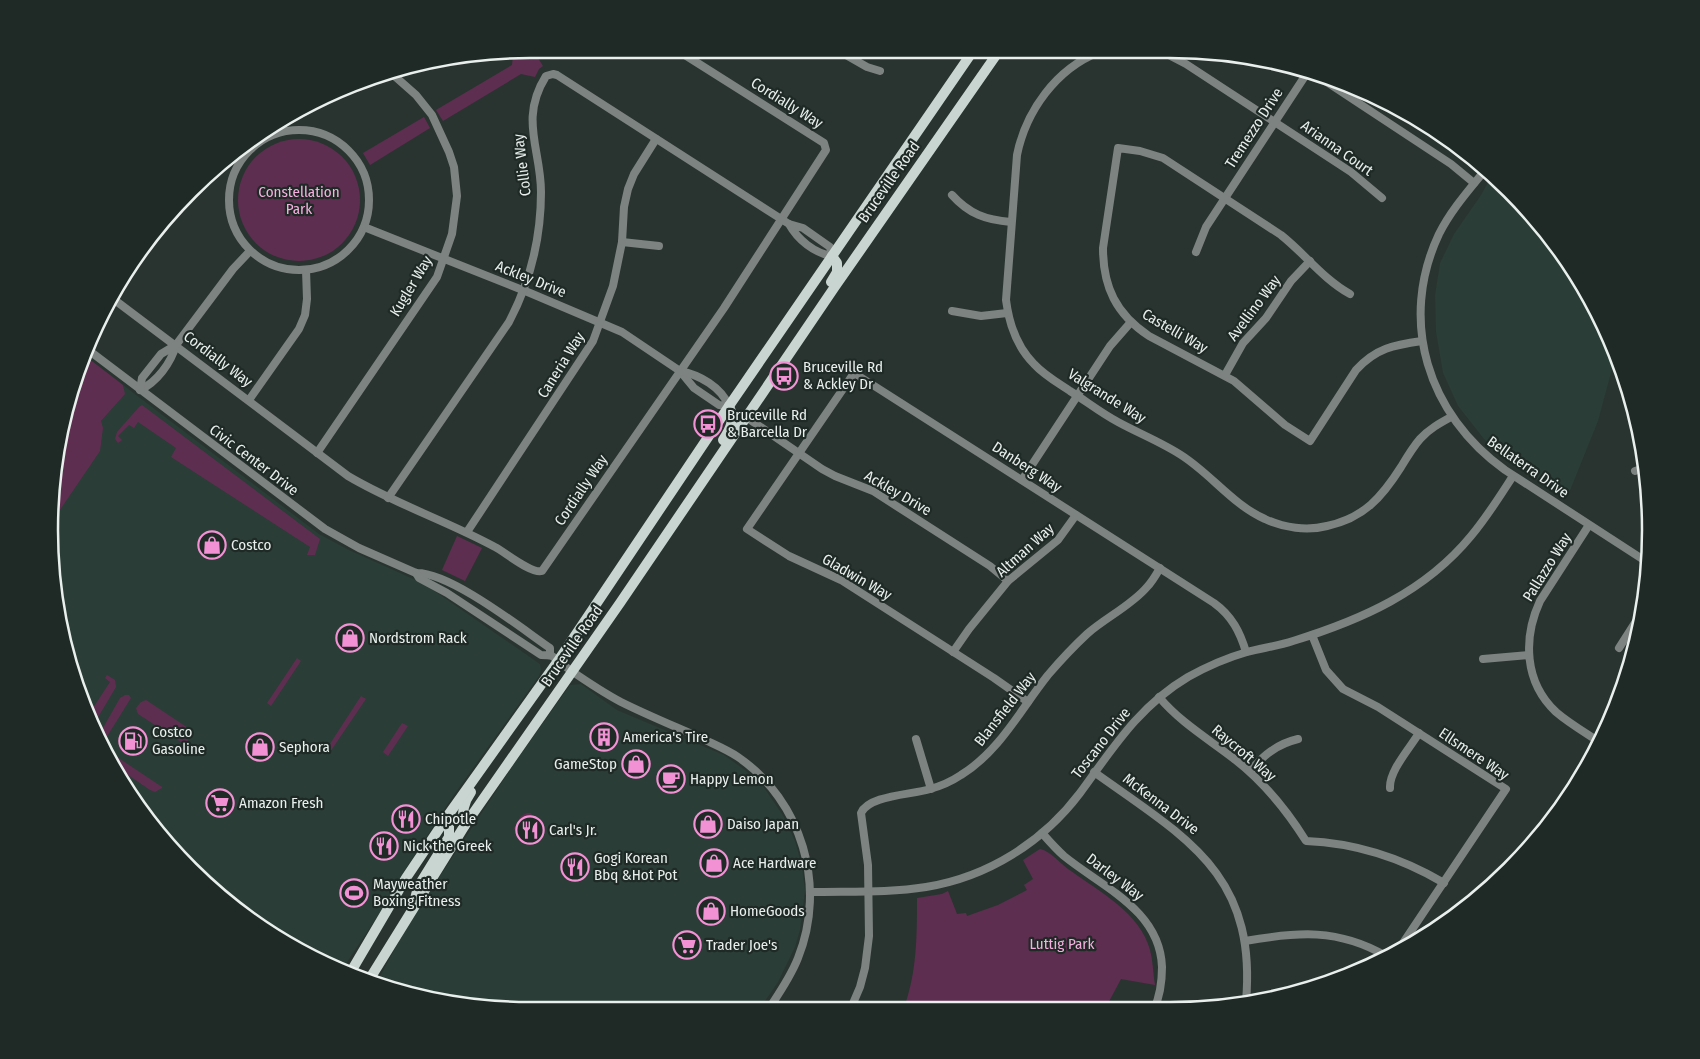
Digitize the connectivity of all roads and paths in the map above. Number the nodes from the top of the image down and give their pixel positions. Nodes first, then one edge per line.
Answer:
1 (690, 58) edge
2 (852, 58) edge
3 (968, 58) edge
4 (995, 58) edge
5 (1086, 58) edge
6 (1175, 58) edge
7 (880, 71) dead end
8 (396, 77) edge
9 (1304, 77) edge
10 (1335, 87) edge
11 (1275, 122) junction
12 (278, 130) edge
13 (656, 139) junction
14 (251, 148) edge
15 (1481, 174) edge
16 (1474, 183) junction
17 (952, 195) dead end
18 (1225, 198) junction
19 (1382, 198) dead end
20 (782, 219) junction
21 (1011, 222) junction
22 (789, 224) junction
23 (364, 228) junction
24 (622, 242) junction
25 (659, 246) dead end
26 (250, 251) junction
27 (1196, 252) dead end
28 (832, 256) junction
29 (444, 260) junction
30 (1310, 261) junction
31 (306, 270) junction
32 (523, 291) junction
33 (1350, 294) dead end
34 (117, 302) edge
35 (952, 311) dead end
36 (1007, 314) junction
37 (600, 322) junction
38 (1131, 322) junction
39 (805, 331) junction
40 (1422, 341) junction
41 (176, 345) junction
42 (92, 353) edge
43 (680, 371) junction
44 (1225, 375) junction
45 (140, 390) junction
46 (1077, 395) junction
47 (249, 400) junction
48 (729, 406) junction
49 (746, 417) junction
50 (1451, 417) junction
51 (317, 453) junction
52 (800, 453) junction
53 (1638, 470) edge
54 (1635, 471) dead end
55 (1513, 476) junction
56 (1022, 480) junction
57 (701, 484) junction
58 (388, 498) junction
59 (1076, 515) junction
60 (1589, 525) junction
61 (467, 532) junction
62 (1641, 558) edge
63 (1160, 568) junction
64 (416, 572) junction
65 (1008, 581) junction
66 (1631, 628) edge
67 (1312, 635) junction
68 (1619, 648) dead end
69 (953, 652) junction
70 (1246, 652) junction
71 (1529, 655) junction
72 (554, 658) junction
73 (1483, 660) dead end
74 (572, 672) junction
75 (1159, 697) junction
76 (1028, 702) junction
77 (1419, 733) junction
78 (1594, 738) edge
79 (916, 739) dead end
80 (1298, 739) dead end
81 (500, 742) junction
82 (1250, 771) junction
83 (1094, 772) junction
84 (1390, 788) dead end
85 (931, 789) junction
86 (442, 824) junction
87 (466, 825) junction
88 (1042, 833) junction
89 (1444, 882) junction
90 (868, 891) junction
91 (810, 892) junction
92 (413, 909) junction
93 (1407, 938) edge
94 (1245, 941) junction
95 (1379, 953) edge
96 (353, 968) edge
97 (373, 974) edge
98 (1247, 995) edge
99 (773, 1002) edge
100 (854, 1002) edge
101 (1156, 1002) edge

1 - 20 street, Cordially Way
2 - 7 street
3 - 28 main road, Bruceville Road
4 - 39 main road, Bruceville Road
5 - 21 street, Valgrande Way
6 - 11 street
8 - 29 street, Kugler Way
9 - 11 street, Tremezzo Drive
10 - 16 street
11 - 18 street, Tremezzo Drive
11 - 19 street, Arianna Court
12 - 23 street
13 - 20 street, Collie Way
13 - 24 street, Caneria Way
13 - 32 street, Collie Way
14 - 26 street
15 - 16 street, Bellaterra Drive
16 - 40 street, Bellaterra Drive
17 - 21 street
18 - 27 street, Tremezzo Drive
18 - 30 street, Castelli Way
18 - 38 street, Castelli Way
20 - 22 street, Collie Way
20 - 43 street, Cordially Way
21 - 36 street, Valgrande Way
22 - 28 street, Collie Way
22 - 28 street, Collie Way
23 - 29 street, Ackley Drive
23 - 31 street
24 - 25 street
24 - 37 street, Caneria Way
26 - 31 street
26 - 41 street
28 - 39 main road, Bruceville Road
28 - 48 main road, Bruceville Road
29 - 32 street, Ackley Drive
29 - 51 street, Kugler Way
30 - 33 street, Castelli Way
30 - 44 street, Avellino Way
31 - 47 street
32 - 37 street, Ackley Drive
32 - 58 street, Collie Way
34 - 41 street, Cordially Way
35 - 36 street
36 - 46 street, Valgrande Way
37 - 43 street, Ackley Drive
37 - 61 street, Caneria Way
38 - 44 street, Castelli Way
38 - 46 street
39 - 49 main road, Bruceville Road
40 - 44 street, Castelli Way
40 - 50 street, Bellaterra Drive
41 - 45 street
41 - 45 street
41 - 47 street, Cordially Way
42 - 45 street, Civic Center Drive
43 - 48 street, Ackley Drive
43 - 48 street, Ackley Drive
43 - 61 street, Cordially Way
45 - 64 street, Civic Center Drive
46 - 50 street, Valgrande Way
46 - 56 street
47 - 51 street, Cordially Way
48 - 57 main road, Bruceville Road
48 - 72 main road, Bruceville Road
49 - 52 street, Ackley Drive
49 - 57 main road, Bruceville Road
50 - 55 street, Bellaterra Drive
51 - 58 street, Cordially Way
52 - 56 street, Danberg Way
52 - 65 street, Ackley Drive
52 - 69 street, Gladwin Way
53 - 54 street
55 - 60 street, Bellaterra Drive
55 - 67 street, Toscano Drive
56 - 59 street, Danberg Way
57 - 74 main road, Bruceville Road
58 - 61 street, Cordially Way
59 - 63 street, Danberg Way
59 - 65 street, Altman Way
60 - 62 street, Bellaterra Drive
60 - 71 street, Pallazzo Way
63 - 70 street, Danberg Way
63 - 76 street, Blansfield Way
64 - 72 street, Civic Center Drive
64 - 72 street, Civic Center Drive
65 - 69 street, Altman Way
66 - 68 street
67 - 70 street, Toscano Drive
67 - 77 street, Ellsmere Way
69 - 76 street, Gladwin Way
70 - 75 street, Toscano Drive
71 - 73 street
71 - 78 street, Pallazzo Way
72 - 74 street, Civic Center Drive
72 - 81 main road, Bruceville Road
74 - 87 main road, Bruceville Road
74 - 91 street, Civic Center Drive
75 - 82 street, Raycroft Way
75 - 83 street, Toscano Drive
76 - 85 street, Blansfield Way
77 - 84 street
77 - 89 street, Ellsmere Way
79 - 85 street
80 - 82 street
81 - 86 main road, Bruceville Road
81 - 87 main road, Bruceville Road
82 - 89 street, Raycroft Way
83 - 88 street, Toscano Drive
83 - 94 street, McKenna Drive
85 - 90 street, Blansfield Way
86 - 92 main road, Bruceville Road
86 - 96 main road, Bruceville Road
87 - 92 main road, Bruceville Road
88 - 90 street, Toscano Drive
88 - 101 street, Darley Way
89 - 93 street, Ellsmere Way
90 - 91 street, Toscano Drive
90 - 100 street
91 - 99 street, Civic Center Drive
92 - 97 main road, Bruceville Road
94 - 95 street
94 - 98 street, McKenna Drive

